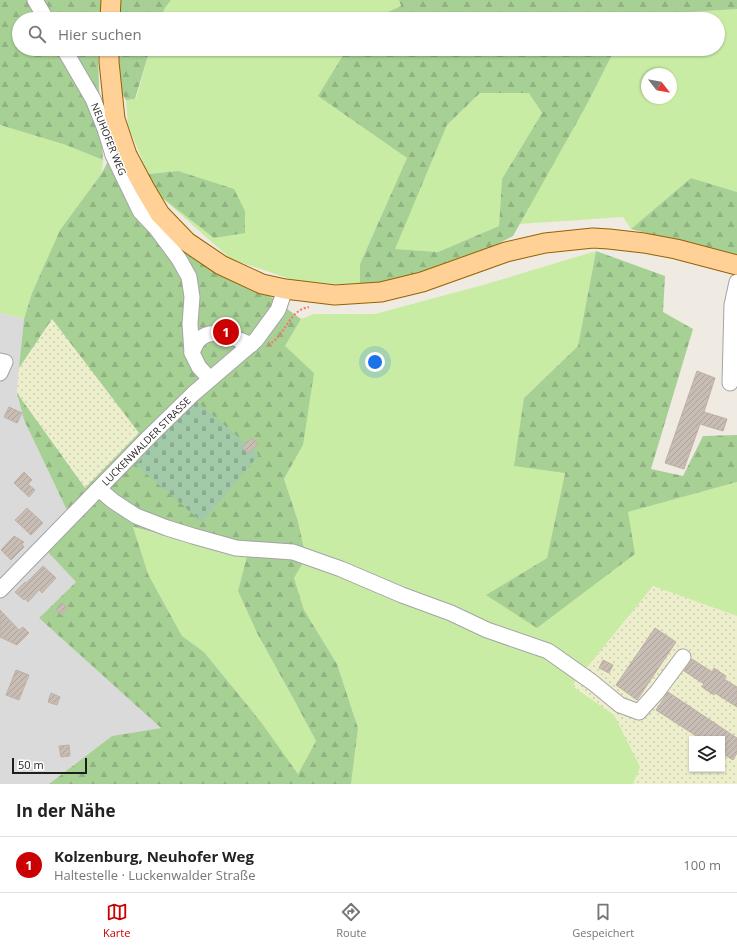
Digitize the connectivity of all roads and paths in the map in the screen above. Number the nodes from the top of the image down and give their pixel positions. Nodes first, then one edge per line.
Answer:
1 (35, 0) edge
2 (111, 0) edge
3 (42, 12) edge
4 (110, 12) edge
5 (68, 56) edge
6 (109, 56) edge
7 (737, 266) edge
8 (737, 282) edge
9 (285, 289) junction
10 (251, 345) junction
11 (192, 353) junction
12 (210, 379) junction
13 (730, 383) dead end
14 (99, 489) junction
15 (0, 590) edge
16 (683, 657) dead end

1 - 3 street
2 - 4 main road
5 - 11 street, NEUHOFER WEG
6 - 9 main road
7 - 9 main road
8 - 13 street
9 - 10 street, LUCKENWALDER STRASSE
10 - 11 street
10 - 12 street, LUCKENWALDER STRASSE
11 - 12 street, NEUHOFER WEG
12 - 14 street, LUCKENWALDER STRASSE
14 - 15 street, LUCKENWALDER STRASSE
14 - 16 street

